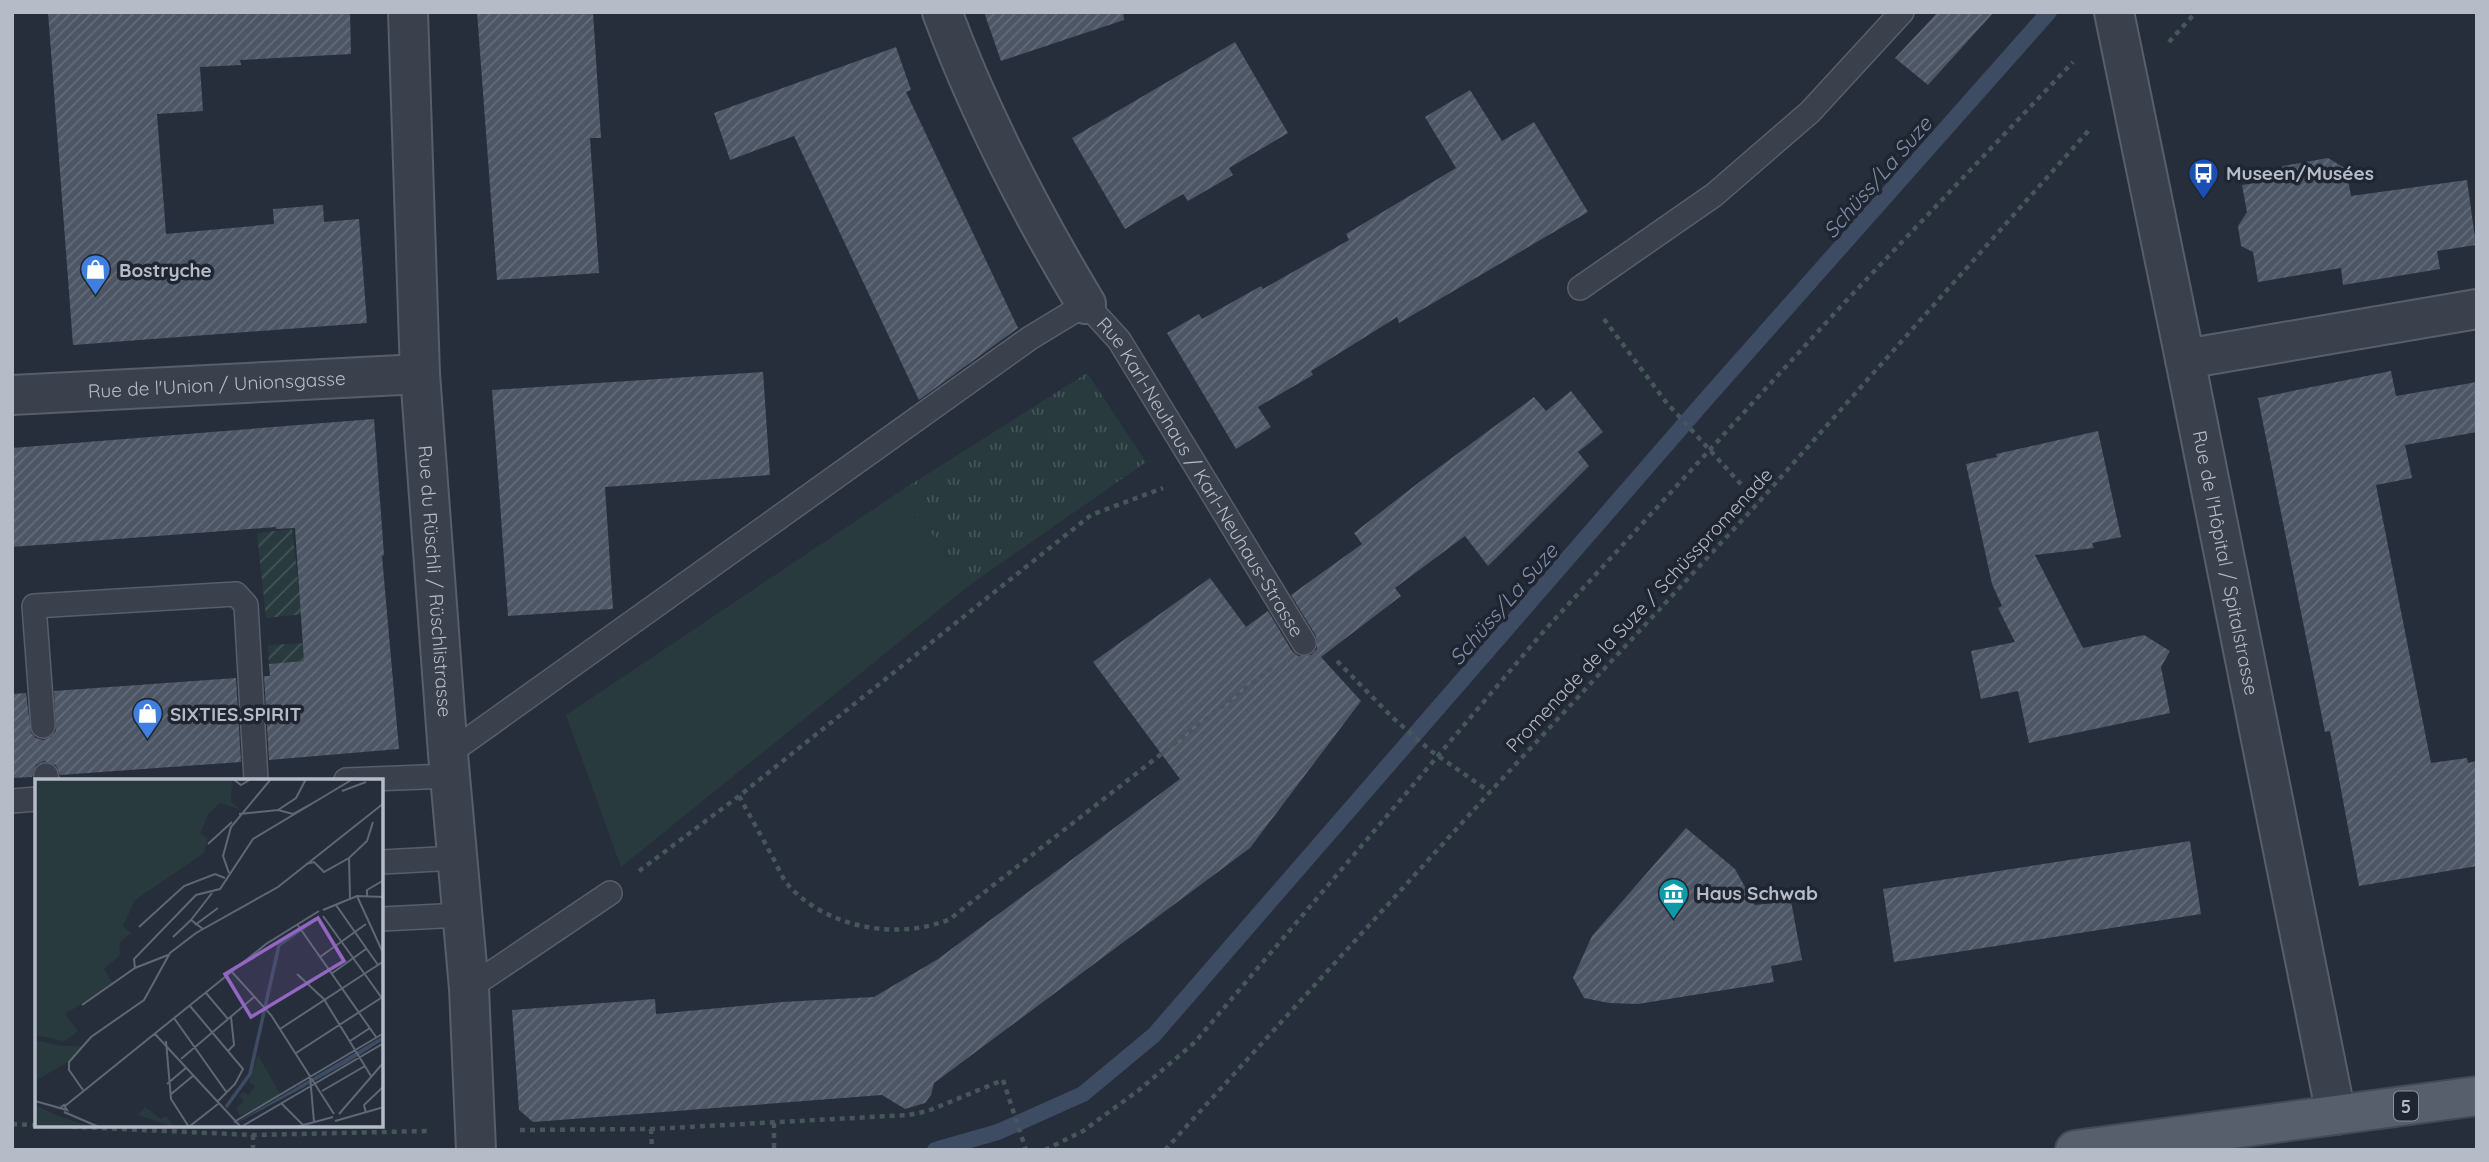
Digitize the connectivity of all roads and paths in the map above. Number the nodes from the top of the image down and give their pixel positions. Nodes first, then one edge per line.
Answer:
1 (408, 12) edge
2 (942, 12) edge
3 (1902, 12) edge
4 (2114, 12) edge
5 (2073, 62) dead end
6 (2130, 85) junction
7 (1580, 288) joint
8 (1086, 304) junction
9 (2477, 309) edge
10 (2185, 359) junction
11 (420, 374) junction
12 (12, 395) edge
13 (1710, 448) junction
14 (1199, 475) junction
15 (1758, 503) junction
16 (1304, 643) junction
17 (43, 726) dead end
18 (1439, 757) junction
19 (449, 765) junction
20 (256, 779) edge
21 (353, 779) edge
22 (1490, 792) junction
23 (739, 796) junction
24 (35, 799) edge
25 (12, 801) edge
26 (457, 858) junction
27 (383, 862) edge
28 (610, 893) joint
29 (462, 915) junction
30 (383, 919) edge
31 (469, 988) junction
32 (1003, 1080) dead end
33 (2477, 1096) edge
34 (2336, 1115) junction
35 (774, 1123) dead end
36 (652, 1129) dead end
37 (253, 1135) dead end
38 (476, 1142) edge
39 (652, 1147) edge
40 (1026, 1149) edge
41 (253, 1150) edge
42 (774, 1150) edge
43 (1045, 1150) edge
44 (1165, 1150) edge
45 (2075, 1150) edge

1 - 11 street, Rue du Rüschli / Rüschlistrasse
2 - 8 street, Rue Karl-Neuhaus / Karl-Neuhaus-Strasse
3 - 7 lane
4 - 6 street, Rue de l'Hôpital / Spitalstrasse
5 - 13 path
6 - 10 street, Rue de l'Hôpital / Spitalstrasse
6 - 15 path, Promenade de la Suze / Schüsspromenade
7 - 13 path
8 - 14 lane, Rue Karl-Neuhaus / Karl-Neuhaus-Strasse
8 - 19 lane
9 - 10 street
10 - 34 street, Rue de l'Hôpital / Spitalstrasse
11 - 12 street, Rue de l'Union / Unionsgasse
11 - 19 street, Rue du Rüschli / Rüschlistrasse
13 - 15 path
13 - 18 path
14 - 16 lane, Rue Karl-Neuhaus / Karl-Neuhaus-Strasse
14 - 23 path
15 - 22 path, Promenade de la Suze / Schüsspromenade
16 - 18 path
16 - 23 path
17 - 20 lane
18 - 22 path
18 - 43 path
19 - 21 lane
19 - 26 street, Rue du Rüschli / Rüschlistrasse
22 - 44 path, Promenade de la Suze / Schüsspromenade
23 - 28 path
24 - 25 lane
26 - 27 lane
26 - 29 street, Rue du Rüschli / Rüschlistrasse
28 - 31 lane
29 - 30 lane
29 - 31 street, Rue du Rüschli / Rüschlistrasse
31 - 38 street, Rue du Rüschli / Rüschlistrasse
32 - 40 path
33 - 34 main road, 5
34 - 45 main road, 5
35 - 42 path
36 - 39 path
37 - 41 path

